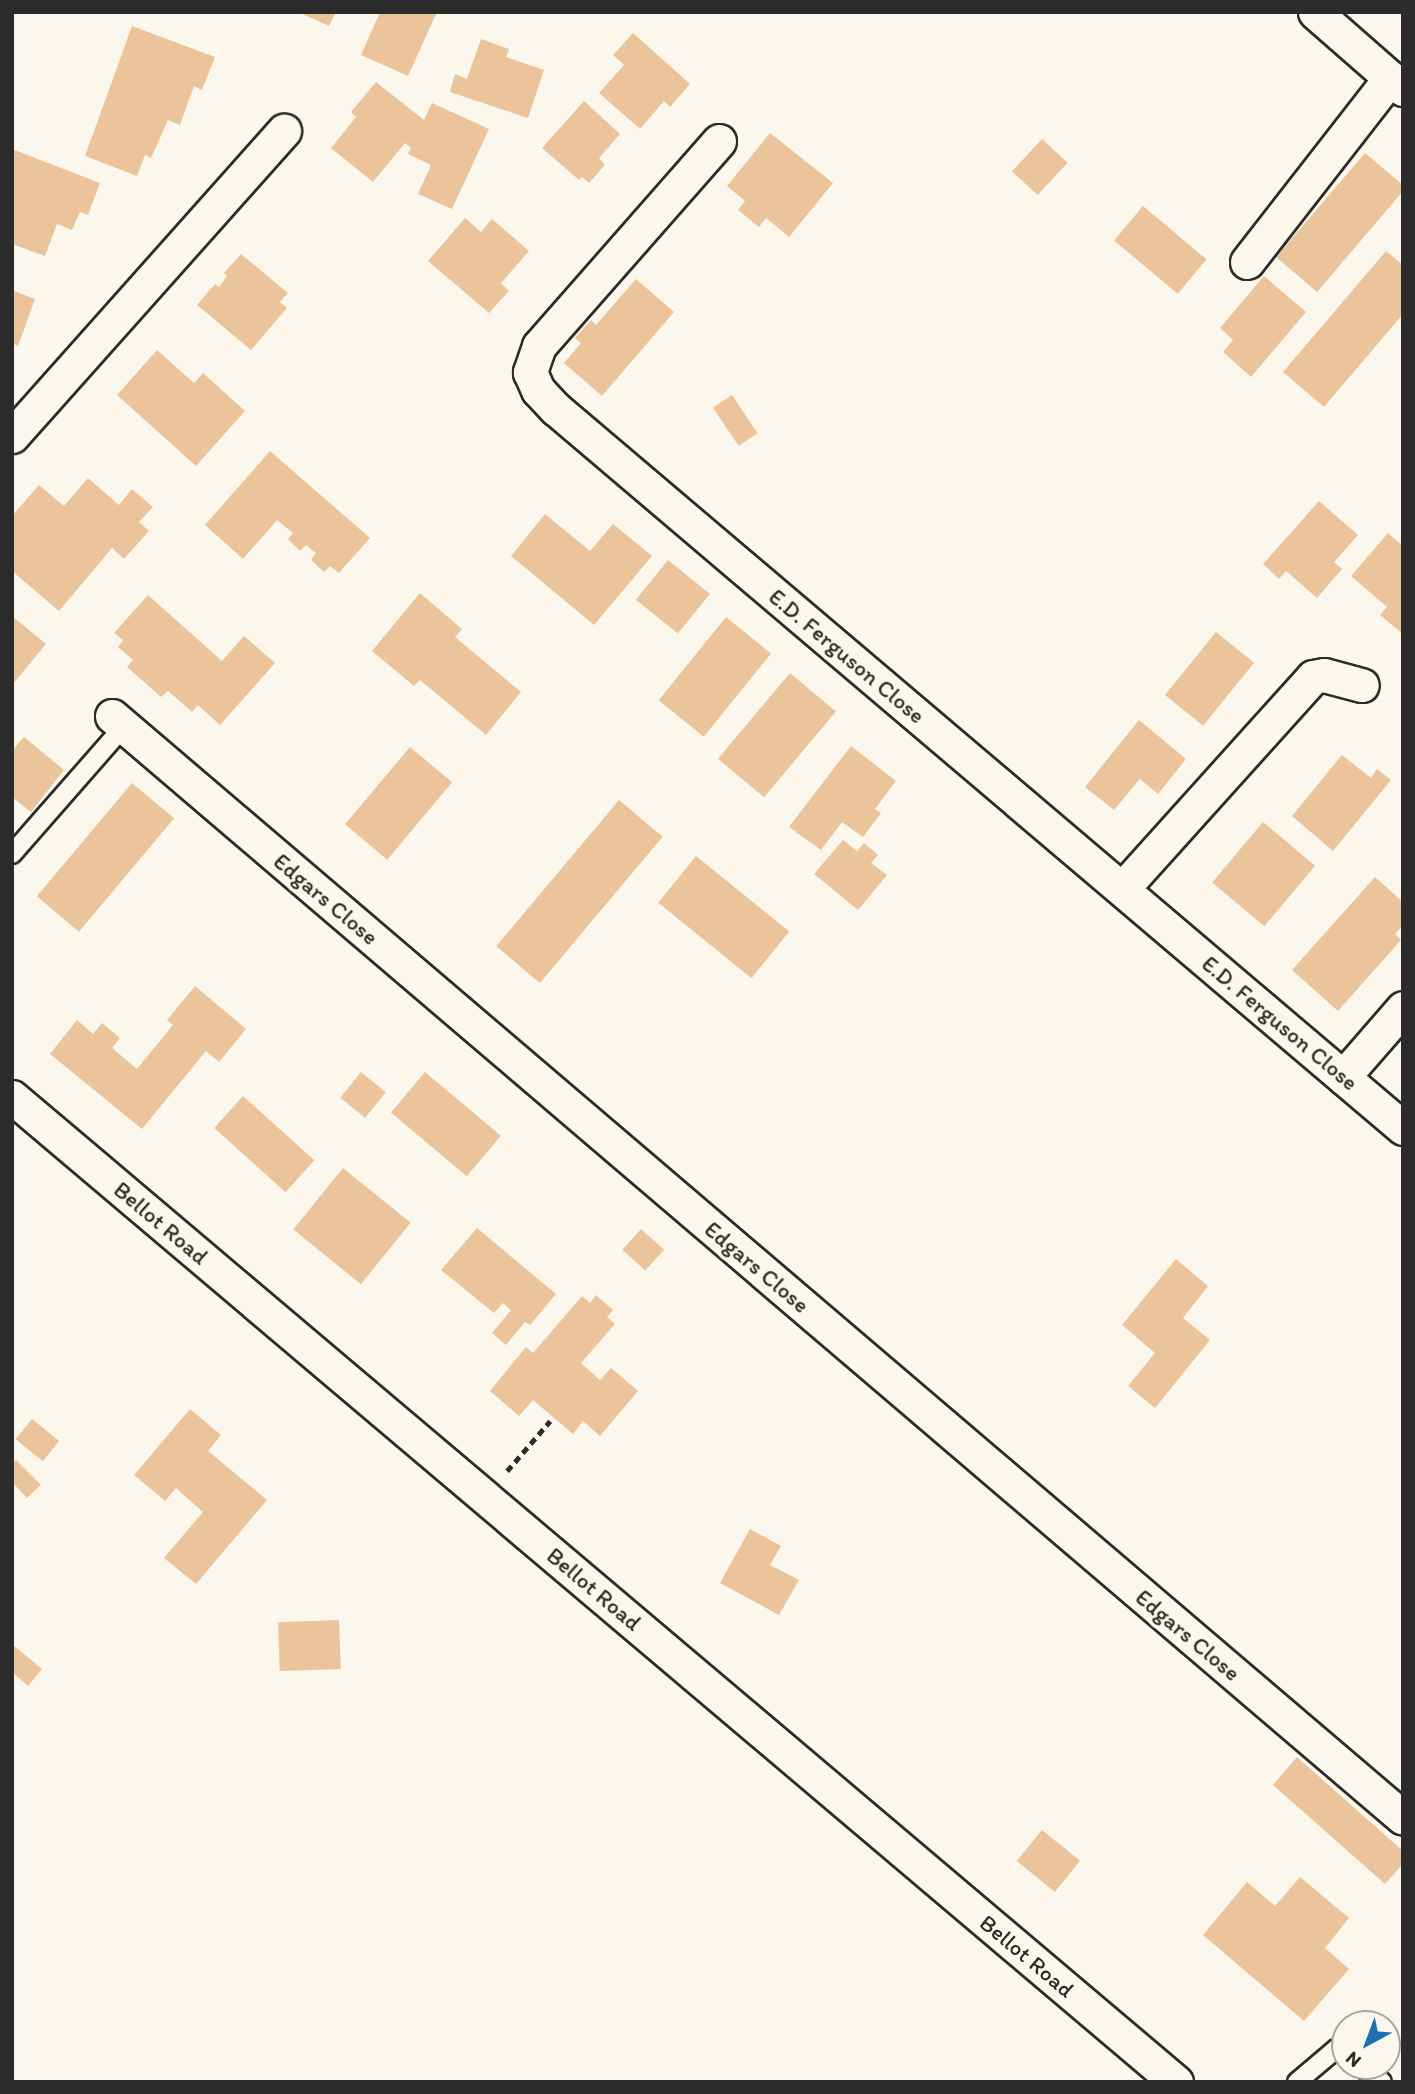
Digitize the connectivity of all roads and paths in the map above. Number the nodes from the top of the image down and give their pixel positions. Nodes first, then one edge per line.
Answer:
1 (1315, 12) edge
2 (1396, 83) edge
3 (284, 131) dead end
4 (719, 141) dead end
5 (1247, 262) dead end
6 (12, 436) edge
7 (1362, 685) dead end
8 (117, 721) joint
9 (12, 854) edge
10 (1122, 890) junction
11 (1403, 1008) edge
12 (1343, 1077) junction
13 (12, 1097) edge
14 (1403, 1128) edge
15 (550, 1421) dead end
16 (485, 1497) junction
17 (1403, 1818) edge
18 (1331, 2053) edge
19 (1176, 2082) edge
20 (1297, 2082) edge

1 - 2 street
2 - 5 street
3 - 6 street
4 - 10 street, E.D. Ferguson Close
7 - 10 street
8 - 9 lane
8 - 17 street, Edgars Close
10 - 12 street, E.D. Ferguson Close
11 - 12 street
12 - 14 street, E.D. Ferguson Close
13 - 16 street, Bellot Road
15 - 16 path
16 - 19 street, Bellot Road
18 - 20 lane

